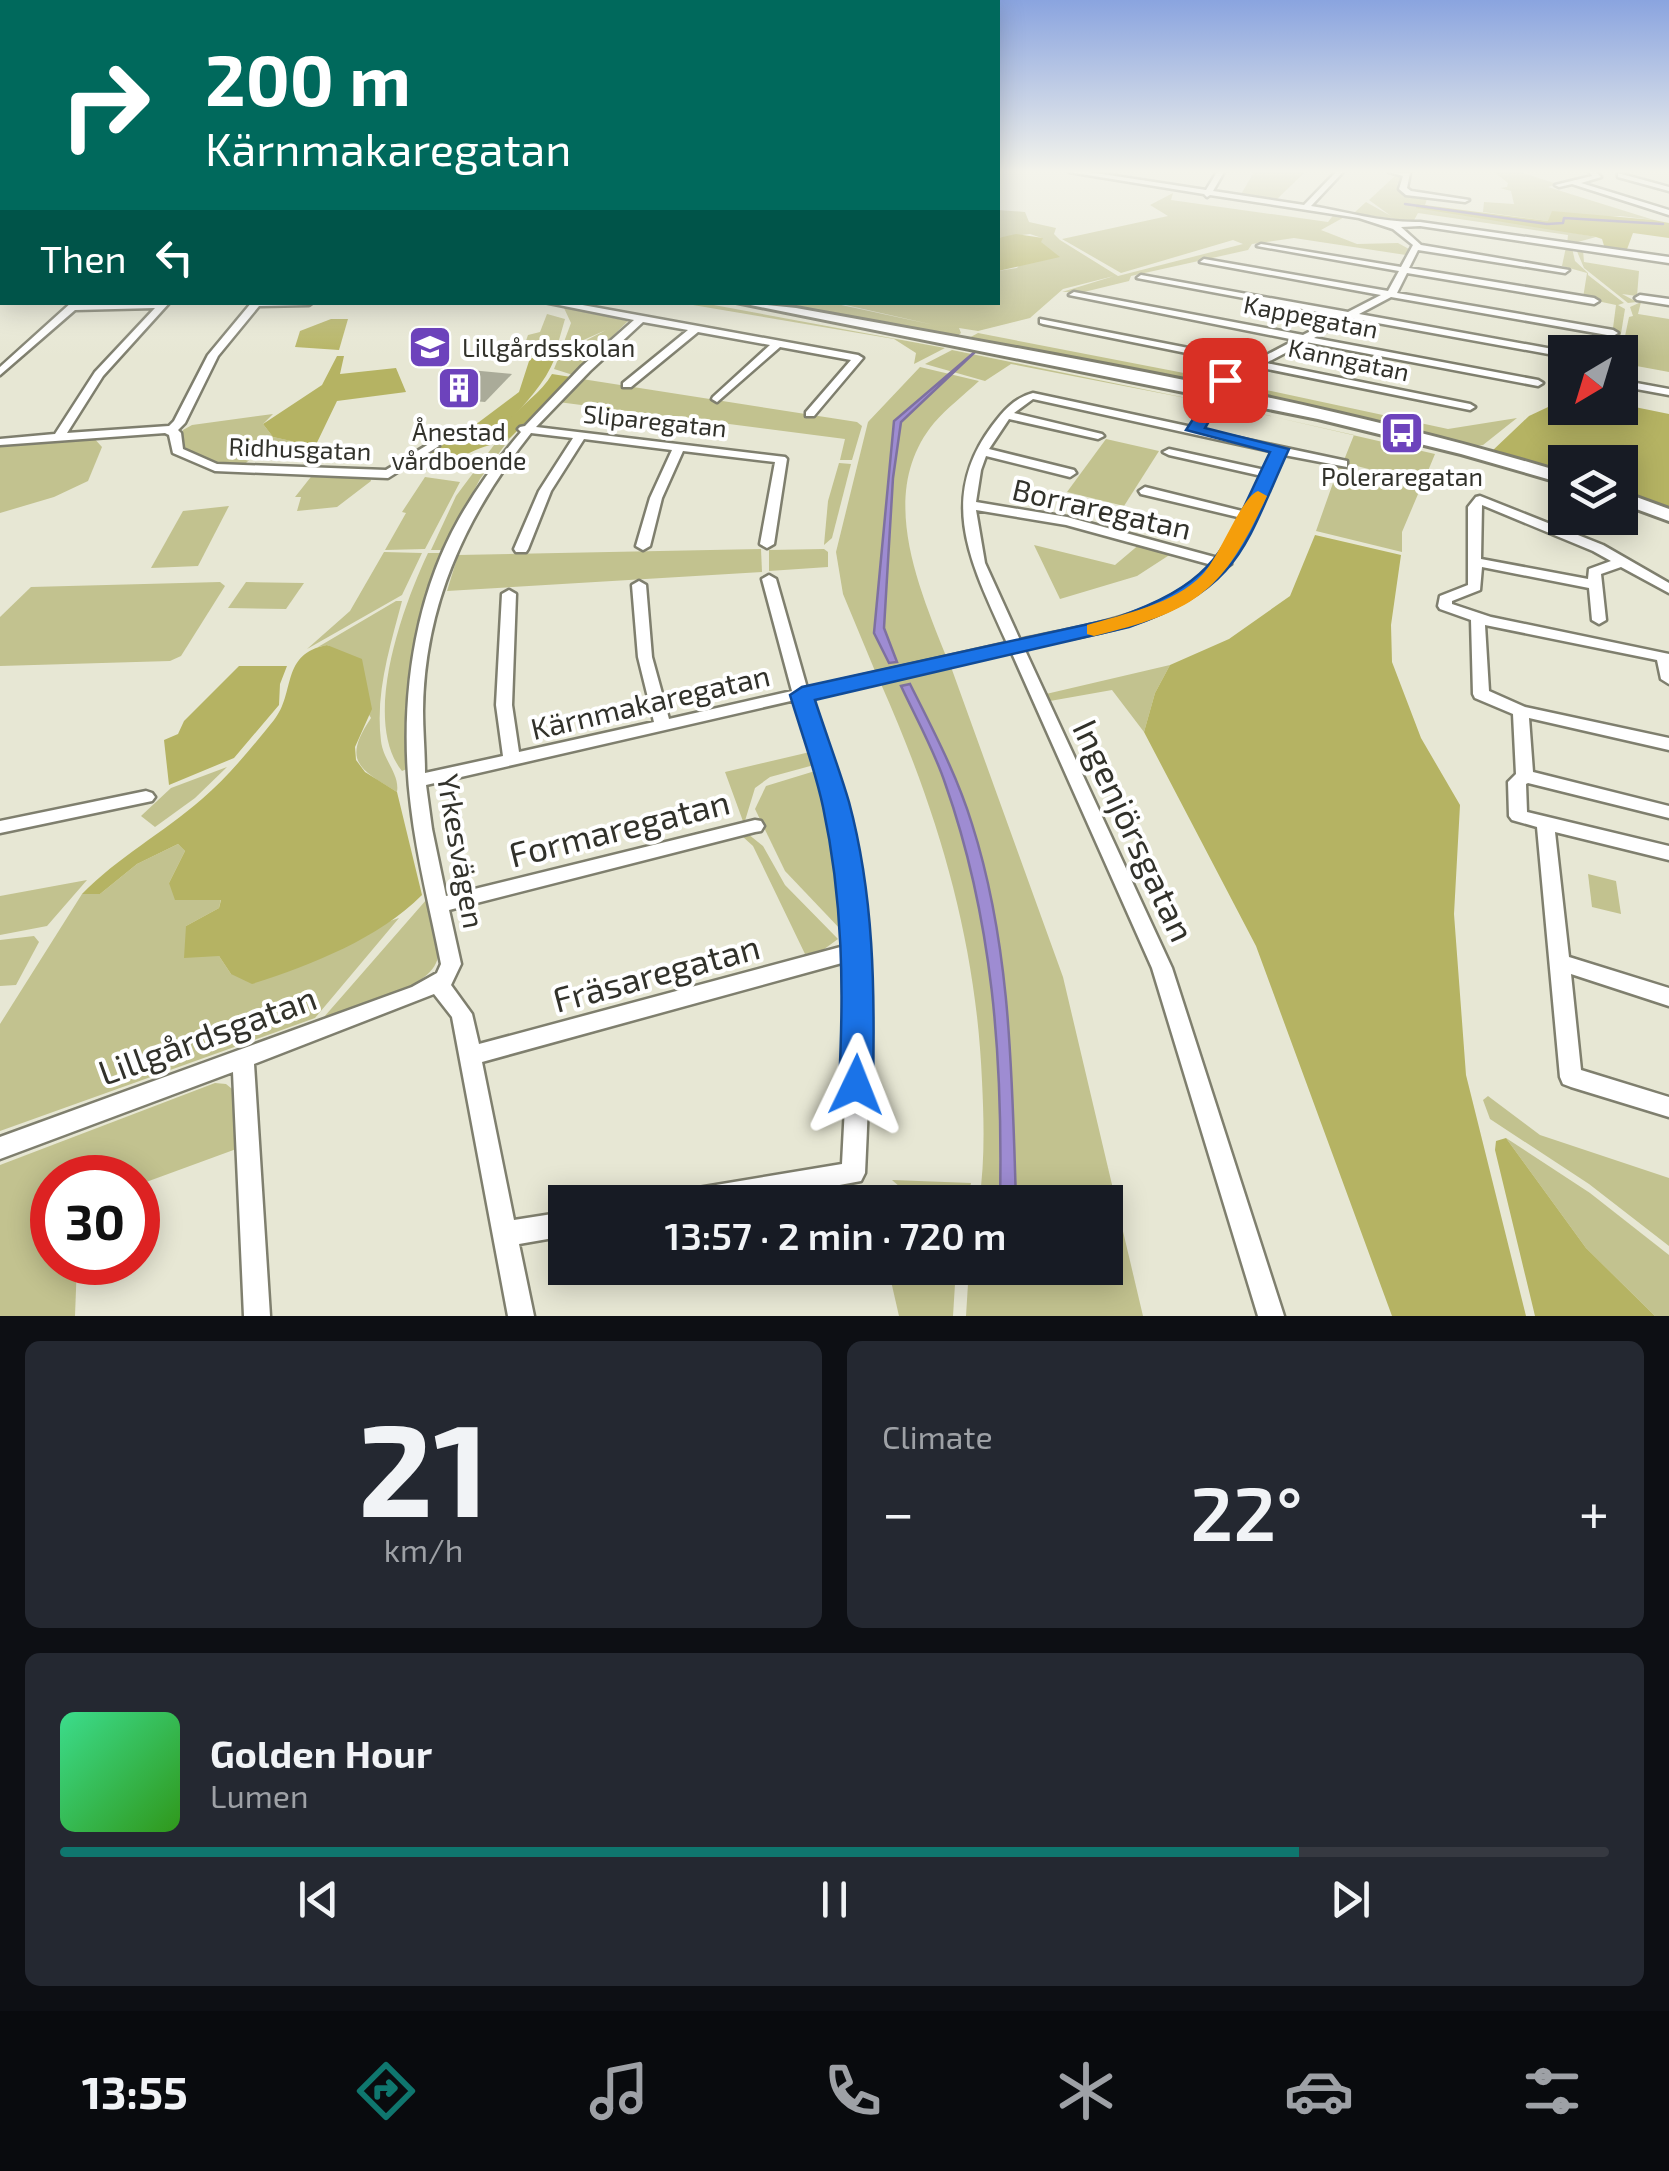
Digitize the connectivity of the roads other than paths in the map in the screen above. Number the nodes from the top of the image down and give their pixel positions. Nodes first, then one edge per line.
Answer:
1 (1407, 233) edge
2 (1483, 233) edge
3 (1261, 246) dead end
4 (1418, 246) junction
5 (1669, 252) edge
6 (1634, 256) junction
7 (1669, 260) edge
8 (1204, 262) dead end
9 (1408, 269) junction
10 (1566, 270) dead end
11 (1141, 278) dead end
12 (1392, 292) junction
13 (1074, 296) dead end
14 (1640, 298) dead end
15 (1594, 301) dead end
16 (1669, 302) edge
17 (75, 305) edge
18 (163, 305) edge
19 (255, 305) edge
20 (565, 305) edge
21 (761, 305) edge
22 (1354, 315) junction
23 (641, 318) junction
24 (1042, 321) dead end
25 (697, 328) junction
26 (1613, 333) dead end
27 (1308, 338) junction
28 (778, 342) junction
29 (1548, 351) edge
30 (1258, 363) junction
31 (0, 372) edge
32 (1538, 383) dead end
33 (627, 385) dead end
34 (1638, 386) edge
35 (1669, 392) edge
36 (1218, 393) junction
37 (717, 399) dead end
38 (1470, 407) dead end
39 (810, 414) dead end
40 (1006, 415) junction
41 (524, 428) junction
42 (171, 430) junction
43 (1195, 430) junction
44 (581, 435) junction
45 (1098, 436) dead end
46 (58, 437) junction
47 (0, 442) edge
48 (433, 446) dead end
49 (680, 446) junction
50 (1280, 449) junction
51 (981, 452) junction
52 (1168, 452) dead end
53 (1343, 464) dead end
54 (1070, 473) dead end
55 (1268, 474) junction
56 (1548, 474) edge
57 (1145, 491) dead end
58 (1638, 504) edge
59 (969, 506) junction
60 (1669, 515) edge
61 (1248, 516) junction
62 (766, 544) dead end
63 (643, 546) dead end
64 (521, 548) dead end
65 (1624, 561) junction
66 (1476, 562) junction
67 (1224, 564) junction
68 (768, 578) dead end
69 (639, 585) dead end
70 (1594, 585) junction
71 (1669, 589) edge
72 (509, 594) dead end
73 (1478, 618) junction
74 (1599, 620) dead end
75 (1016, 646) junction
76 (1669, 679) edge
77 (802, 695) junction
78 (1520, 711) junction
79 (663, 726) junction
80 (1669, 744) edge
81 (512, 760) junction
82 (1525, 776) junction
83 (417, 781) junction
84 (146, 796) dead end
85 (1669, 812) edge
86 (1545, 823) junction
87 (755, 826) dead end
88 (0, 828) edge
89 (1669, 854) edge
90 (440, 906) junction
91 (859, 950) junction
92 (1559, 962) junction
93 (438, 984) junction
94 (1669, 997) edge
95 (470, 1056) junction
96 (243, 1058) junction
97 (1669, 1108) edge
98 (0, 1148) edge
99 (781, 1185) edge
100 (548, 1227) edge
101 (505, 1234) junction
102 (257, 1316) edge
103 (520, 1316) edge
104 (1271, 1316) edge

1 - 4 street
2 - 6 street
3 - 9 street
4 - 9 street
4 - 10 street
5 - 6 street
6 - 7 street
8 - 12 street
9 - 12 street
9 - 15 street
11 - 22 street
12 - 22 street
12 - 26 street
13 - 27 street, Kappegatan
14 - 16 street
17 - 31 street
18 - 46 street
19 - 42 street
20 - 23 street
21 - 36 main road
22 - 27 street
22 - 29 street
23 - 25 street
23 - 41 street, Yrkesvägen
24 - 30 street, Kanngatan
25 - 28 street
25 - 33 street
27 - 30 street
27 - 32 street, Kappegatan
28 - 37 street
28 - 39 street
30 - 36 street
30 - 38 street, Kanngatan
34 - 35 street
36 - 43 street
36 - 56 main road
40 - 43 street, Ingenjörsgatan
40 - 45 street
40 - 51 street, Ingenjörsgatan
41 - 44 street, Sliparegatan
41 - 83 street, Yrkesvägen
42 - 46 street
42 - 48 street, Ridhusgatan
43 - 50 street
44 - 49 street, Sliparegatan
44 - 64 street
46 - 47 street
49 - 62 street, Sliparegatan
49 - 63 street
50 - 53 street
50 - 55 street, Kärnmakaregatan
51 - 54 street
51 - 59 street, Ingenjörsgatan
52 - 55 street
55 - 61 street, Kärnmakaregatan
57 - 61 street
58 - 60 main road
59 - 67 street, Borraregatan
59 - 75 street, Ingenjörsgatan
61 - 67 street, Kärnmakaregatan
65 - 66 street
65 - 70 street
65 - 71 street
66 - 70 street
66 - 73 street
67 - 75 street, Kärnmakaregatan
68 - 77 street
69 - 79 street
70 - 74 street
72 - 81 street
73 - 76 street
73 - 78 street
75 - 77 street, Kärnmakaregatan
75 - 104 street, Ingenjörsgatan
77 - 79 street, Kärnmakaregatan
77 - 91 street
78 - 80 street
78 - 82 street
79 - 81 street, Kärnmakaregatan
81 - 83 street, Kärnmakaregatan
82 - 85 street
82 - 86 street
83 - 90 street, Yrkesvägen
84 - 88 street
86 - 89 street
86 - 92 street
87 - 90 street, Formaregatan
90 - 93 street, Yrkesvägen
91 - 95 street, Fräsaregatan
91 - 99 street
92 - 94 street
92 - 97 street
93 - 95 street
93 - 96 street, Lillgårdsgatan
95 - 101 street
96 - 98 street, Lillgårdsgatan
96 - 102 street
100 - 101 street
101 - 103 street

